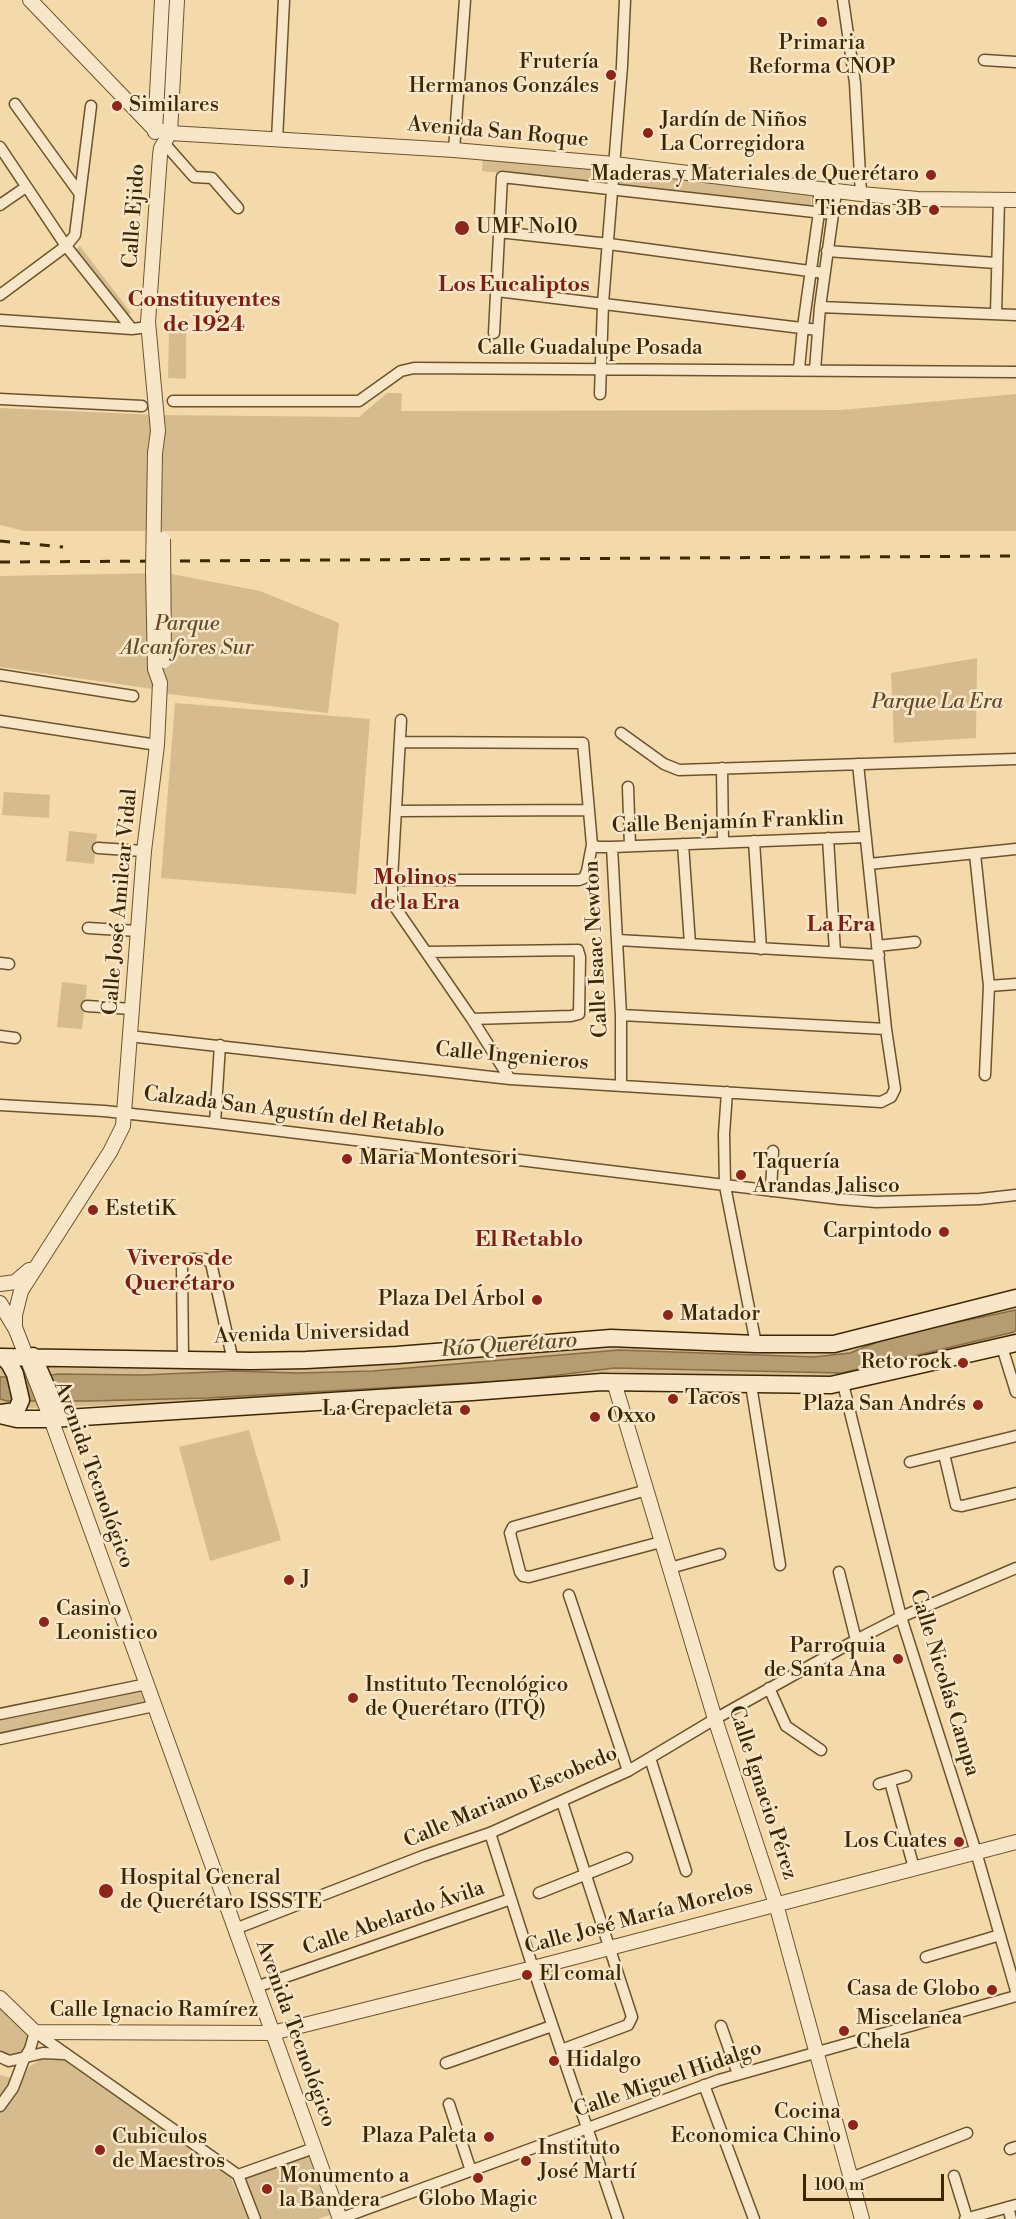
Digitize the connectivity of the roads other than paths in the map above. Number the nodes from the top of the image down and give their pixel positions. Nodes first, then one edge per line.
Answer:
1 (30, 0) edge
2 (162, 0) edge
3 (177, 0) edge
4 (284, 0) edge
5 (465, 0) edge
6 (625, 0) edge
7 (843, 0) edge
8 (984, 60) dead end
9 (1016, 62) edge
10 (15, 104) dead end
11 (92, 106) dead end
12 (154, 129) junction
13 (277, 140) junction
14 (165, 141) junction
15 (0, 147) edge
16 (454, 150) junction
17 (614, 164) junction
18 (26, 187) junction
19 (611, 189) junction
20 (819, 189) junction
21 (836, 192) junction
22 (80, 194) junction
23 (861, 195) junction
24 (999, 200) junction
25 (1016, 200) edge
26 (0, 205) edge
27 (238, 208) dead end
28 (819, 212) junction
29 (832, 214) junction
30 (499, 232) junction
31 (609, 244) junction
32 (66, 246) junction
33 (827, 251) junction
34 (996, 263) junction
35 (810, 271) junction
36 (824, 273) junction
37 (497, 291) junction
38 (0, 295) edge
39 (603, 303) junction
40 (820, 307) junction
41 (996, 314) junction
42 (1016, 315) edge
43 (0, 320) edge
44 (148, 327) junction
45 (803, 327) junction
46 (132, 329) junction
47 (818, 330) junction
48 (494, 333) dead end
49 (601, 369) junction
50 (799, 369) junction
51 (815, 370) junction
52 (1016, 372) edge
53 (600, 394) dead end
54 (0, 399) edge
55 (173, 401) dead end
56 (142, 406) dead end
57 (0, 675) edge
58 (160, 689) joint
59 (133, 696) dead end
60 (401, 720) dead end
61 (0, 721) edge
62 (621, 733) dead end
63 (400, 742) junction
64 (157, 745) junction
65 (1016, 759) edge
66 (858, 764) junction
67 (722, 768) junction
68 (628, 787) dead end
69 (588, 810) junction
70 (397, 811) junction
71 (866, 837) junction
72 (828, 838) junction
73 (754, 841) junction
74 (723, 842) junction
75 (683, 844) junction
76 (592, 845) junction
77 (630, 846) junction
78 (612, 847) junction
79 (98, 848) dead end
80 (1016, 849) edge
81 (144, 852) junction
82 (975, 854) junction
83 (869, 864) junction
84 (392, 880) junction
85 (88, 928) dead end
86 (138, 931) junction
87 (618, 940) junction
88 (915, 942) dead end
89 (690, 944) junction
90 (761, 949) junction
91 (878, 950) junction
92 (426, 952) junction
93 (836, 952) junction
94 (1016, 984) edge
95 (989, 986) junction
96 (87, 1006) dead end
97 (132, 1009) junction
98 (621, 1015) junction
99 (472, 1019) junction
100 (886, 1029) junction
101 (0, 1036) edge
102 (129, 1036) junction
103 (15, 1038) dead end
104 (220, 1046) junction
105 (985, 1075) dead end
106 (510, 1079) junction
107 (621, 1085) junction
108 (727, 1092) junction
109 (0, 1105) edge
110 (123, 1113) junction
111 (215, 1123) junction
112 (773, 1151) dead end
113 (725, 1186) junction
114 (771, 1191) junction
115 (1016, 1195) edge
116 (32, 1269) junction
117 (0, 1284) edge
118 (1016, 1298) edge
119 (0, 1303) edge
120 (15, 1330) junction
121 (756, 1344) junction
122 (1009, 1345) edge
123 (2, 1357) edge
124 (183, 1360) junction
125 (32, 1361) junction
126 (233, 1361) junction
127 (614, 1382) junction
128 (751, 1384) junction
129 (843, 1384) junction
130 (1016, 1392) edge
131 (53, 1412) junction
132 (5, 1413) edge
133 (1016, 1436) edge
134 (944, 1454) junction
135 (910, 1462) dead end
136 (647, 1490) junction
137 (1016, 1493) edge
138 (662, 1542) junction
139 (720, 1554) dead end
140 (780, 1565) dead end
141 (670, 1568) junction
142 (1016, 1568) edge
143 (839, 1572) dead end
144 (569, 1594) dead end
145 (901, 1617) junction
146 (856, 1640) junction
147 (147, 1684) junction
148 (769, 1688) junction
149 (154, 1706) junction
150 (0, 1714) edge
151 (715, 1719) junction
152 (0, 1739) edge
153 (821, 1750) dead end
154 (650, 1758) junction
155 (628, 1771) junction
156 (906, 1776) dead end
157 (562, 1802) junction
158 (489, 1833) junction
159 (1016, 1842) edge
160 (976, 1852) junction
161 (627, 1858) dead end
162 (914, 1868) junction
163 (686, 1871) dead end
164 (586, 1874) junction
165 (540, 1893) dead end
166 (511, 1899) junction
167 (776, 1904) junction
168 (235, 1929) junction
169 (1000, 1935) junction
170 (608, 1948) junction
171 (926, 1957) dead end
172 (533, 1968) junction
173 (256, 1987) junction
174 (1016, 1991) edge
175 (1016, 1996) edge
176 (0, 1998) edge
177 (552, 2026) junction
178 (721, 2026) dead end
179 (34, 2032) junction
180 (273, 2033) junction
181 (561, 2050) junction
182 (818, 2052) junction
183 (65, 2055) junction
184 (0, 2057) edge
185 (24, 2059) junction
186 (446, 2063) dead end
187 (738, 2074) junction
188 (704, 2085) junction
189 (449, 2104) dead end
190 (0, 2106) edge
191 (588, 2127) junction
192 (967, 2133) dead end
193 (314, 2148) junction
194 (471, 2170) junction
195 (238, 2175) junction
196 (954, 2176) dead end
197 (851, 2178) junction
198 (1012, 2206) edge
199 (255, 2219) edge
200 (340, 2219) edge
201 (618, 2219) edge
202 (754, 2219) edge
203 (862, 2219) edge
204 (966, 2219) edge
205 (1011, 2219) edge

1 - 12 street
2 - 12 street
3 - 14 street, Calle Ejido
4 - 13 street
5 - 16 street
6 - 17 street
7 - 23 street
8 - 9 street
10 - 22 street
11 - 22 street
12 - 14 street, Avenida San Roque
13 - 14 street, Avenida San Roque
13 - 16 street, Avenida San Roque
14 - 27 street
14 - 44 street, Calle Ejido
15 - 18 street
16 - 17 street, Avenida San Roque
17 - 19 street
17 - 20 street, Avenida San Roque
18 - 26 street
18 - 32 street
19 - 28 street
19 - 30 street
19 - 31 street
20 - 21 street, Avenida San Roque
20 - 28 street
21 - 23 street, Avenida San Roque
21 - 29 street
22 - 32 street
23 - 24 street, Avenida San Roque
24 - 25 street, Avenida San Roque
24 - 34 street
28 - 29 street
28 - 35 street
29 - 33 street
30 - 31 street
30 - 37 street
31 - 35 street
31 - 39 street
32 - 38 street
32 - 46 street
33 - 34 street
33 - 36 street
34 - 41 street
35 - 36 street
35 - 45 street
36 - 40 street
37 - 39 street
37 - 48 street
39 - 45 street
39 - 49 street
40 - 41 street
40 - 47 street
41 - 42 street
43 - 46 street
44 - 46 street
44 - 58 street, Calle Ejido, bridge
45 - 47 street
45 - 50 street
47 - 51 street
49 - 50 street, Calle Guadalupe Posada
49 - 53 street
49 - 55 street, Calle Guadalupe Posada
50 - 51 street, Calle Guadalupe Posada
51 - 52 street, Calle Guadalupe Posada
54 - 56 street
57 - 59 street
58 - 64 street, Calle José Amilcar Vidal
60 - 63 street
61 - 64 street
62 - 67 street
63 - 69 street
63 - 70 street
64 - 81 street, Calle José Amilcar Vidal
65 - 66 street
66 - 67 street
66 - 71 street
67 - 74 street
68 - 77 street
69 - 70 street
69 - 76 street
70 - 84 street
71 - 72 street, Calle Benjamín Franklin
71 - 83 street
72 - 73 street, Calle Benjamín Franklin
72 - 93 street
73 - 74 street, Calle Benjamín Franklin
73 - 90 street
74 - 75 street, Calle Benjamín Franklin
75 - 77 street, Calle Benjamín Franklin
75 - 89 street
76 - 78 street, Calle Benjamín Franklin
76 - 84 street
77 - 78 street, Calle Benjamín Franklin
78 - 87 street, Calle Isaac Newton
79 - 81 street
80 - 82 street
81 - 86 street, Calle José Amilcar Vidal
82 - 83 street
82 - 95 street
83 - 91 street
84 - 92 street
85 - 86 street
86 - 97 street, Calle José Amilcar Vidal
87 - 89 street
87 - 98 street, Calle Isaac Newton
88 - 91 street
89 - 90 street
90 - 93 street
91 - 93 street
91 - 100 street
92 - 99 street
92 - 99 street
94 - 95 street
95 - 105 street
96 - 97 street
97 - 102 street, Calle José Amilcar Vidal
98 - 100 street
98 - 107 street, Calle Isaac Newton
99 - 106 street
100 - 108 street, Calle Ingenieros
101 - 103 street
102 - 104 street, Calle Ingenieros
102 - 110 street, Calle José Amilcar Vidal
104 - 106 street, Calle Ingenieros
104 - 111 street
106 - 107 street, Calle Ingenieros
107 - 108 street, Calle Ingenieros
108 - 113 street
109 - 110 street, Calzada San Agustín del Retablo
110 - 111 street, Calzada San Agustín del Retablo
110 - 116 street, Calle José Amilcar Vidal
111 - 113 street, Calzada San Agustín del Retablo
112 - 114 street
113 - 114 street, Calzada San Agustín del Retablo
113 - 121 street
114 - 115 street, Calzada San Agustín del Retablo
116 - 117 street
116 - 120 street, Calle José Amilcar Vidal
116 - 125 street, Calle José Amilcar Vidal
118 - 121 main road, Avenida Universidad
119 - 120 street
120 - 125 street
121 - 126 main road, Avenida Universidad
122 - 129 main road
122 - 130 street
123 - 125 main road, Avenida Universidad
123 - 132 main road
124 - 125 main road, Avenida Universidad
124 - 126 main road, Avenida Universidad
124 - 126 street
125 - 131 main road
127 - 128 main road
127 - 131 main road
127 - 136 street, Calle Ignacio Pérez
128 - 129 main road
128 - 140 street
129 - 145 street, Calle Nicolás Campa
131 - 132 main road
131 - 147 street, Avenida Tecnológico
133 - 134 street
134 - 135 street
134 - 137 street
136 - 138 street, Calle Ignacio Pérez
136 - 138 street
138 - 141 street, Calle Ignacio Pérez
139 - 141 street
141 - 151 street, Calle Ignacio Pérez
142 - 145 street, Calle Mariano Escobedo
143 - 146 street
144 - 155 street
145 - 146 street, Calle Mariano Escobedo
145 - 160 street, Calle Nicolás Campa
146 - 148 street, Calle Mariano Escobedo
147 - 149 street, Avenida Tecnológico
147 - 150 street
148 - 151 street, Calle Mariano Escobedo
148 - 153 street
149 - 152 street
149 - 168 street, Avenida Tecnológico
151 - 154 street, Calle Mariano Escobedo
151 - 167 street, Calle Ignacio Pérez
154 - 155 street, Calle Mariano Escobedo
154 - 163 street
155 - 157 street, Calle Mariano Escobedo
156 - 162 street
157 - 158 street, Calle Mariano Escobedo
157 - 164 street
158 - 166 street
158 - 168 street, Calle Mariano Escobedo
159 - 160 street, Calle José María Morelos
160 - 162 street, Calle José María Morelos
160 - 169 street, Calle Nicolás Campa
161 - 164 street
162 - 167 street, Calle José María Morelos
164 - 165 street
164 - 170 street
166 - 172 street
166 - 173 street, Calle Abelardo Ávila
167 - 170 street, Calle José María Morelos
167 - 182 street, Calle Ignacio Pérez
168 - 173 street, Avenida Tecnológico
169 - 171 street
169 - 174 street, Calle Nicolás Campa
170 - 172 street, Calle José María Morelos
170 - 181 street
172 - 177 street
172 - 180 street, Calle José María Morelos
173 - 180 street, Avenida Tecnológico
175 - 182 street, Calle Miguel Hidalgo
176 - 179 street
177 - 181 street
177 - 186 street
178 - 187 street
179 - 180 street, Calle Ignacio Ramírez
179 - 183 street
179 - 185 street
180 - 193 street, Avenida Tecnológico
181 - 191 street
182 - 187 street, Calle Miguel Hidalgo
182 - 197 street, Calle Ignacio Pérez
183 - 185 street
183 - 195 street
184 - 185 street
185 - 190 street
187 - 188 street, Calle Miguel Hidalgo
188 - 191 street, Calle Miguel Hidalgo
188 - 202 street
189 - 194 street
191 - 194 street, Calle Miguel Hidalgo
191 - 201 street
192 - 197 street
193 - 195 street
193 - 200 street, Avenida Tecnológico
194 - 200 street, Calle Miguel Hidalgo
195 - 199 street
196 - 204 street
197 - 203 street, Calle Ignacio Pérez
198 - 204 street
198 - 205 street

